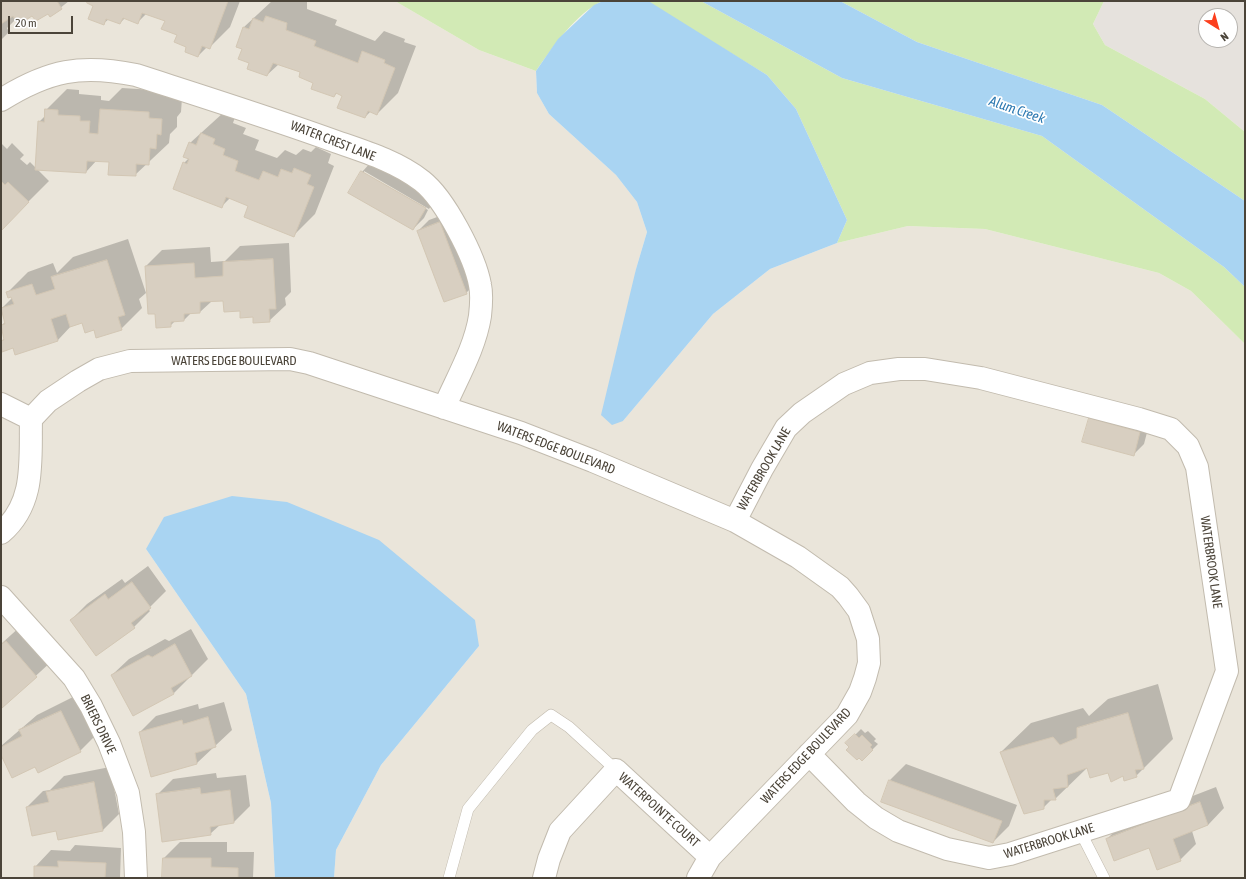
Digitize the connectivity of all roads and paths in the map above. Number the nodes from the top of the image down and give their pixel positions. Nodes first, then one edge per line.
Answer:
1 (1, 100) edge
2 (1, 404) edge
3 (444, 408) junction
4 (31, 419) junction
5 (735, 521) junction
6 (1, 533) edge
7 (1, 597) edge
8 (809, 754) junction
9 (616, 770) junction
10 (1080, 831) junction
11 (710, 857) junction
12 (136, 878) edge
13 (449, 878) edge
14 (544, 878) edge
15 (698, 878) edge
16 (1104, 878) edge

1 - 3 street, WATER CREST LANE
2 - 4 street
3 - 4 street, WATERS EDGE BOULEVARD
3 - 5 street, WATERS EDGE BOULEVARD
4 - 6 street
5 - 8 street, WATERS EDGE BOULEVARD
5 - 10 street, WATERBROOK LANE
7 - 12 street, BRIERS DRIVE
8 - 10 street, WATERBROOK LANE
8 - 11 street, WATERS EDGE BOULEVARD
9 - 11 street, WATERPOINTE COURT
9 - 13 lane
9 - 14 street, WATERPOINTE COURT
10 - 16 lane
11 - 15 street, WATERS EDGE BOULEVARD

